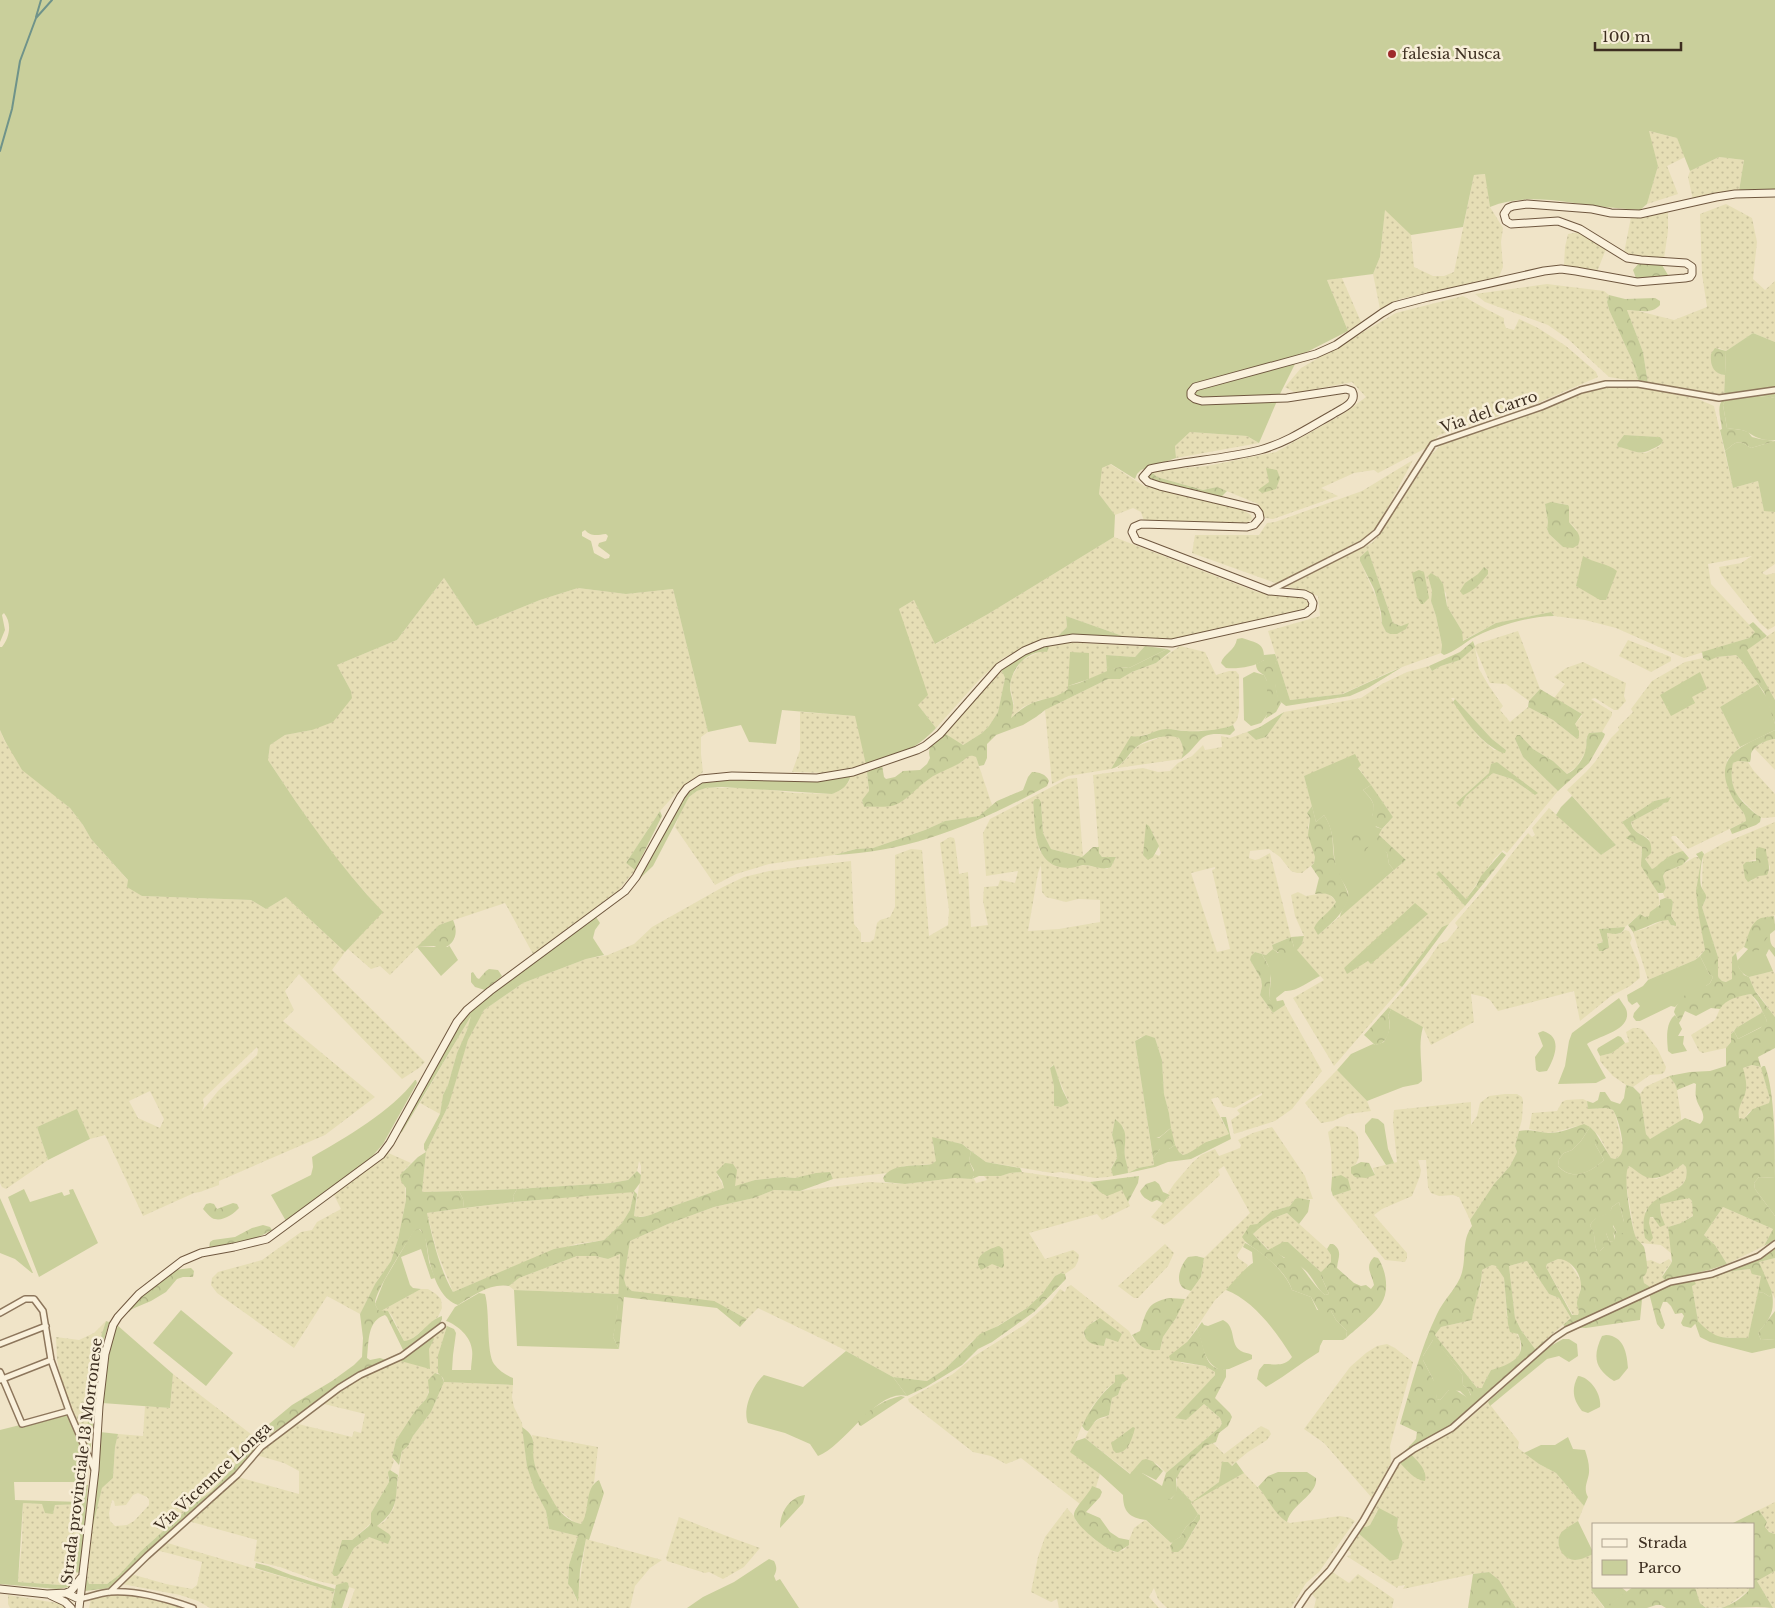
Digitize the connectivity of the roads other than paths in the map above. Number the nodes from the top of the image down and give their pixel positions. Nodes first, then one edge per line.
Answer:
1 (1775, 193) edge
2 (1775, 390) edge
3 (1269, 591) junction
4 (1775, 1244) edge
5 (0, 1313) edge
6 (46, 1326) junction
7 (442, 1326) dead end
8 (0, 1344) edge
9 (51, 1360) junction
10 (0, 1372) edge
11 (2, 1379) edge
12 (69, 1411) junction
13 (95, 1470) junction
14 (81, 1578) junction
15 (0, 1589) edge
16 (110, 1592) junction
17 (66, 1593) junction
18 (47, 1594) junction
19 (79, 1599) junction
20 (68, 1605) edge
21 (79, 1608) edge
22 (193, 1608) edge
23 (1298, 1608) edge

1 - 3 main road, Strada provinciale 13 Morronese
2 - 3 street, Via del Carro
3 - 13 main road, Strada provinciale 13 Morronese
4 - 23 street
5 - 6 street
6 - 8 street
6 - 9 street
7 - 16 street, Via Vicennce Longa
9 - 11 street
9 - 12 street
10 - 11 street
11 - 12 street
12 - 13 street
13 - 14 main road, Strada provinciale 13 Morronese
14 - 17 main road
14 - 19 main road, Strada provinciale 13 Morronese
15 - 18 main road
16 - 19 street
16 - 22 street
17 - 18 main road
17 - 19 main road
18 - 20 main road
19 - 20 main road
19 - 21 main road, Strada provinciale 13 Morronese

